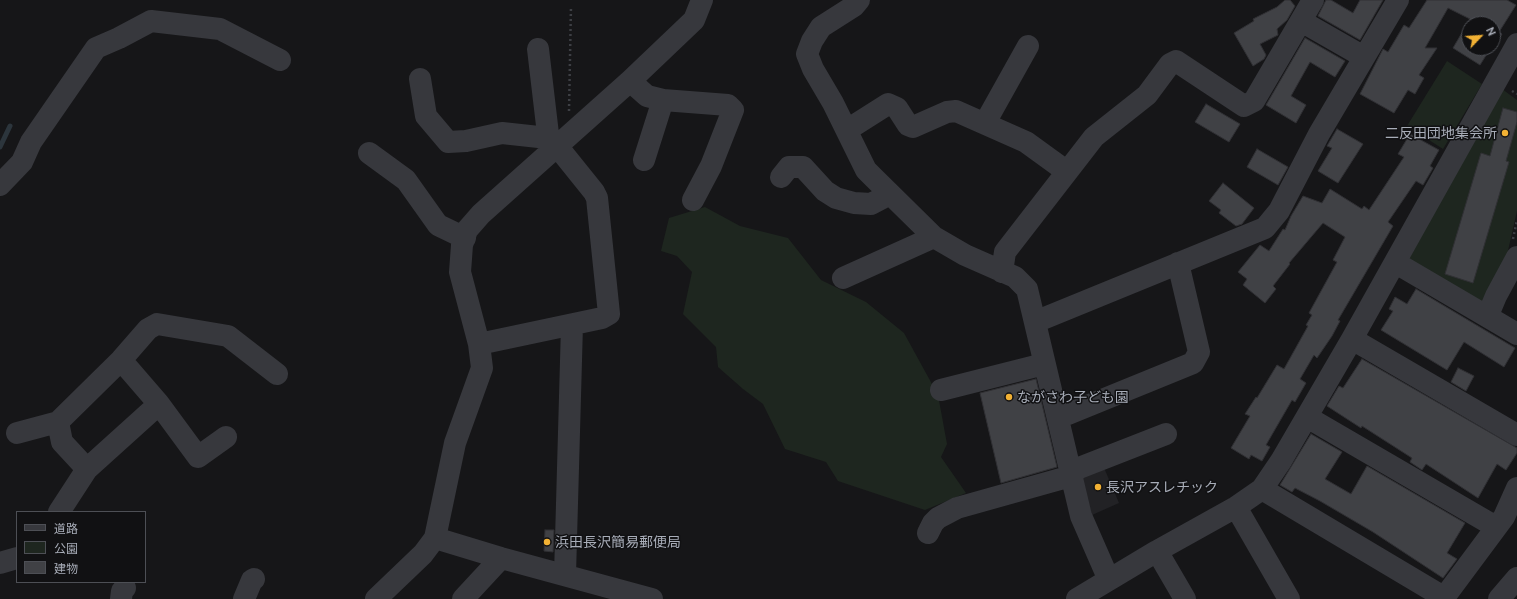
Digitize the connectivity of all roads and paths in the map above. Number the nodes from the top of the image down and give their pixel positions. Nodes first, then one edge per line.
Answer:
1 (702, 0) edge
2 (859, 0) edge
3 (1313, 0) edge
4 (1398, 0) edge
5 (572, 6) dead end
6 (1301, 21) junction
7 (1517, 44) edge
8 (1028, 46) dead end
9 (538, 49) dead end
10 (1364, 57) junction
11 (280, 60) dead end
12 (420, 79) dead end
13 (630, 81) junction
14 (662, 100) junction
15 (985, 123) junction
16 (847, 130) junction
17 (556, 144) junction
18 (369, 153) dead end
19 (644, 160) dead end
20 (1066, 171) junction
21 (781, 176) dead end
22 (0, 185) edge
23 (890, 194) junction
24 (693, 200) dead end
25 (818, 200) dead end
26 (871, 204) junction
27 (934, 237) junction
28 (465, 238) junction
29 (1517, 257) edge
30 (1178, 263) junction
31 (1396, 263) junction
32 (1002, 272) junction
33 (842, 278) dead end
34 (1485, 315) junction
35 (1036, 322) junction
36 (572, 325) junction
37 (1517, 334) edge
38 (1352, 339) junction
39 (479, 344) junction
40 (121, 360) junction
41 (1044, 364) junction
42 (277, 374) dead end
43 (941, 390) dead end
44 (159, 404) junction
45 (1307, 417) junction
46 (1058, 418) junction
47 (58, 422) junction
48 (17, 433) dead end
49 (1166, 434) dead end
50 (1517, 435) edge
51 (226, 438) dead end
52 (87, 469) junction
53 (1071, 472) junction
54 (1517, 488) edge
55 (1262, 489) junction
56 (1236, 507) junction
57 (60, 511) edge
58 (1496, 528) junction
59 (928, 533) dead end
60 (435, 538) junction
61 (1157, 551) junction
62 (16, 558) edge
63 (501, 558) junction
64 (0, 563) edge
65 (564, 576) junction
66 (1517, 578) edge
67 (254, 579) dead end
68 (1110, 580) junction
69 (1084, 597) edge
70 (1444, 598) edge
71 (244, 599) edge
72 (376, 599) edge
73 (463, 599) edge
74 (652, 599) edge
75 (1185, 599) edge
76 (1289, 599) edge
77 (1499, 599) edge

1 - 13 street
2 - 16 street
3 - 6 street
4 - 10 street
5 - 17 path
6 - 10 street
6 - 20 street
7 - 31 street
8 - 15 street
9 - 17 street
10 - 30 street
11 - 22 street
12 - 17 street
13 - 14 street
13 - 17 street
14 - 19 street
14 - 24 street
15 - 16 street
15 - 20 street
16 - 23 street
17 - 28 street
17 - 36 street
18 - 28 street
20 - 32 street
21 - 26 street
23 - 26 street
23 - 27 street
25 - 26 street
27 - 32 street
27 - 33 street
28 - 39 street
29 - 34 street
30 - 35 street
30 - 46 street
31 - 34 street
31 - 38 street
32 - 35 street
34 - 37 street
35 - 41 street
36 - 39 street
36 - 65 street
38 - 45 street
38 - 50 street
39 - 60 street
40 - 42 street
40 - 44 street
40 - 47 street
41 - 43 street
41 - 46 street
44 - 51 street
44 - 52 street
45 - 55 street
45 - 58 street
46 - 53 street
47 - 48 street
47 - 52 street
49 - 53 street
52 - 57 street
53 - 59 street
53 - 68 street
54 - 58 street
55 - 56 street
55 - 70 street
56 - 61 street
56 - 76 street
58 - 70 street
60 - 63 street
60 - 72 street
61 - 68 street
61 - 75 street
62 - 64 street
63 - 65 street
63 - 73 street
65 - 74 street
66 - 77 street
67 - 71 street
68 - 69 street

